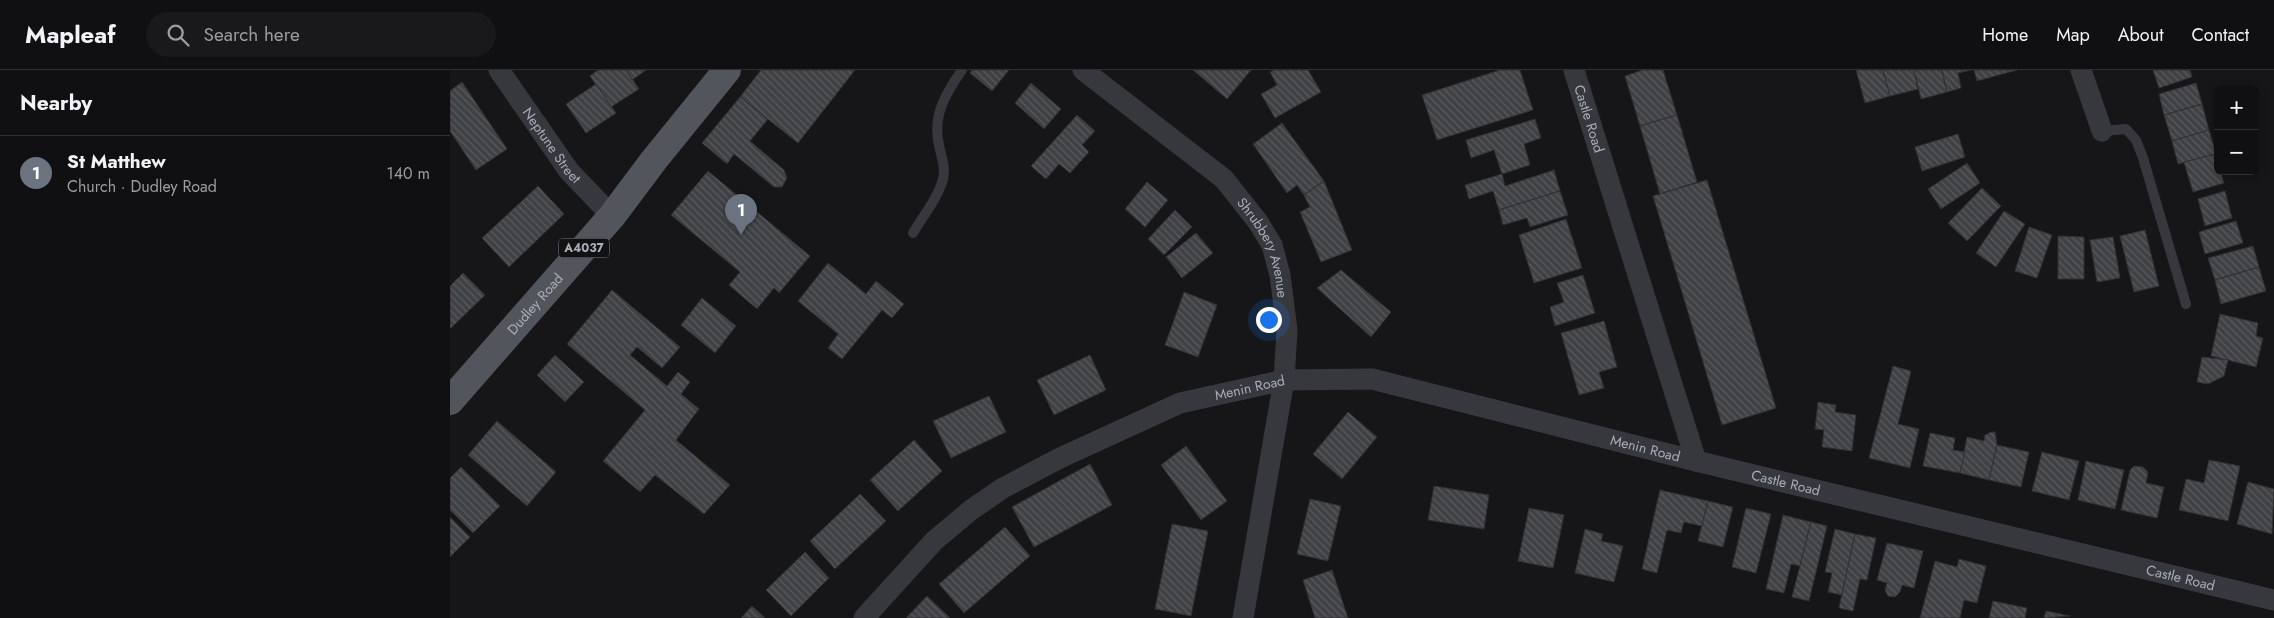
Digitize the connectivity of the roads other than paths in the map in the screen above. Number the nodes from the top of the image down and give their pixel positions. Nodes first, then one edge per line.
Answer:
1 (499, 70) edge
2 (962, 70) edge
3 (1083, 70) edge
4 (1574, 70) edge
5 (2081, 70) edge
6 (720, 76) edge
7 (2102, 131) joint
8 (612, 216) junction
9 (913, 233) dead end
10 (2186, 304) dead end
11 (1284, 380) junction
12 (450, 401) edge
13 (1696, 461) junction
14 (2274, 600) edge
15 (864, 618) edge
16 (1243, 618) edge

1 - 8 street, Neptune Street
2 - 9 lane
3 - 11 street, Shrubbery Avenue
4 - 13 street, Castle Road
5 - 7 street
6 - 8 main road, Dudley Road / A4037
7 - 10 lane
8 - 12 main road, Dudley Road / A4037
11 - 13 street, Menin Road
11 - 15 street, Menin Road
11 - 16 street, Shrubbery Avenue
13 - 14 street, Castle Road

